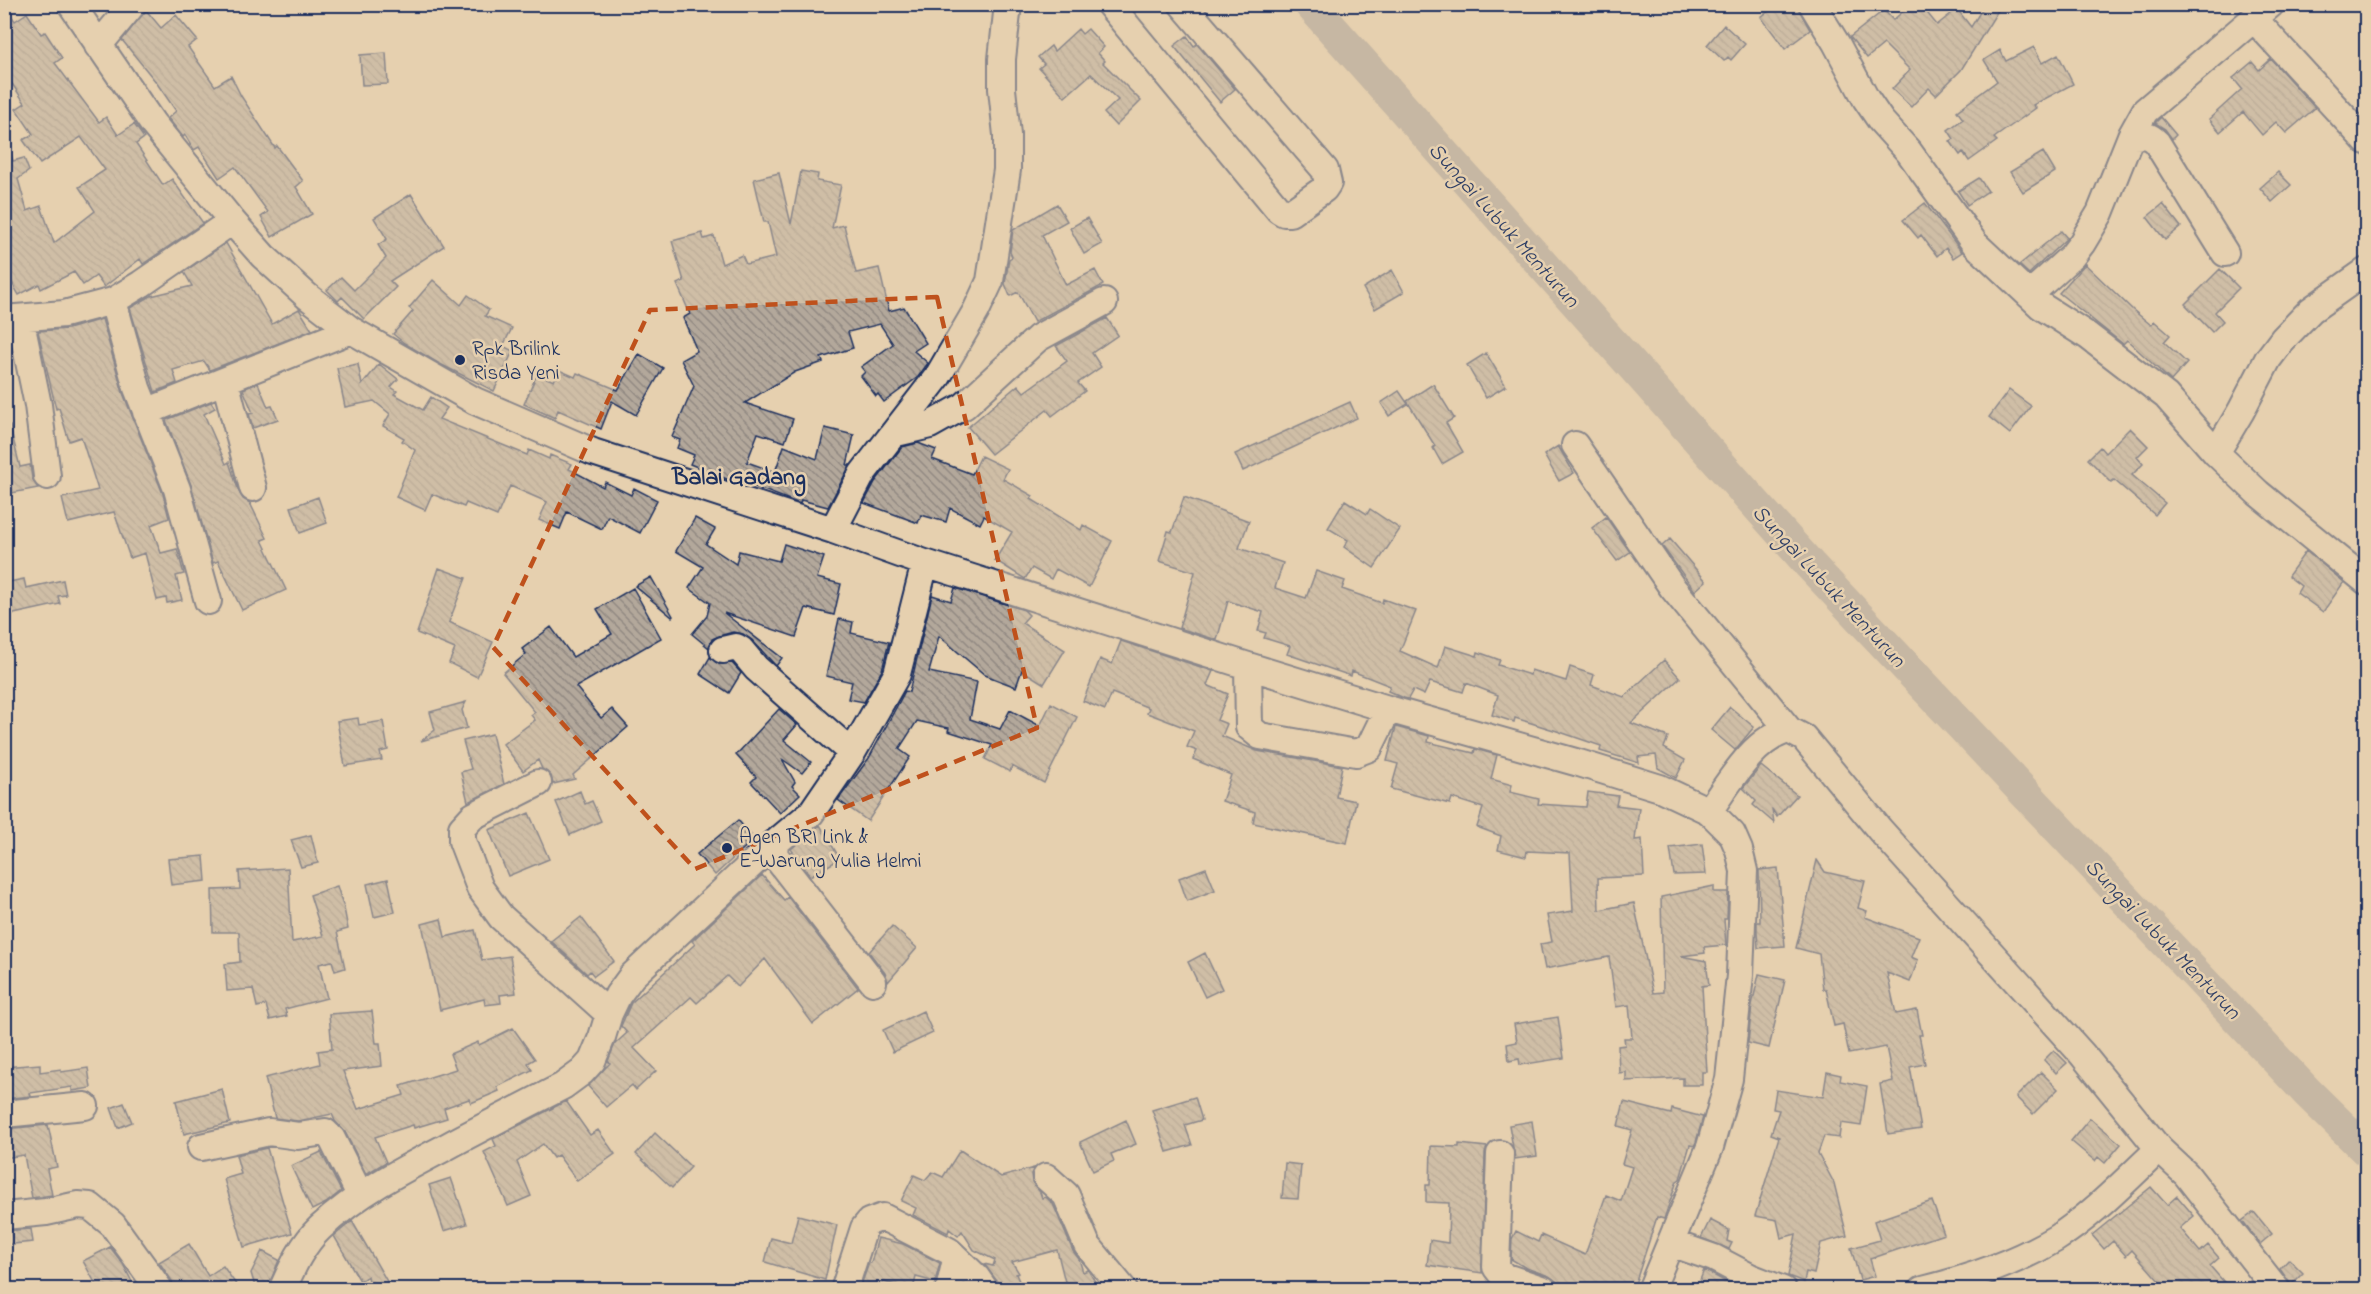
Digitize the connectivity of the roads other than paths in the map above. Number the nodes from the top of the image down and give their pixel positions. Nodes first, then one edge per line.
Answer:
1 (70, 4) edge
2 (133, 4) edge
3 (1008, 4) edge
4 (1109, 4) edge
5 (1182, 4) edge
6 (1812, 4) edge
7 (2263, 12) edge
8 (99, 46) junction
9 (2131, 136) junction
10 (2367, 141) edge
11 (232, 221) junction
12 (2225, 253) dead end
13 (2367, 271) edge
14 (2029, 295) junction
15 (113, 301) junction
16 (1104, 302) dead end
17 (12, 319) edge
18 (351, 330) junction
19 (225, 381) junction
20 (146, 412) junction
21 (896, 432) junction
22 (1575, 445) dead end
23 (2216, 453) junction
24 (47, 476) dead end
25 (253, 488) dead end
26 (833, 530) junction
27 (925, 563) junction
28 (2367, 581) edge
29 (207, 601) dead end
30 (723, 650) dead end
31 (1248, 666) junction
32 (1388, 709) junction
33 (1789, 730) junction
34 (852, 753) junction
35 (538, 783) dead end
36 (1710, 811) junction
37 (769, 848) junction
38 (873, 982) dead end
39 (609, 1014) junction
40 (85, 1106) dead end
41 (4, 1114) edge
42 (201, 1148) dead end
43 (2159, 1149) junction
44 (1500, 1154) dead end
45 (1046, 1177) dead end
46 (360, 1196) junction
47 (4, 1216) edge
48 (1671, 1242) junction
49 (956, 1260) junction
50 (160, 1290) edge
51 (282, 1290) edge
52 (844, 1290) edge
53 (949, 1290) edge
54 (984, 1290) edge
55 (1124, 1290) edge
56 (1544, 1290) edge
57 (1652, 1290) edge
58 (1783, 1290) edge
59 (1923, 1290) edge
60 (2277, 1290) edge

1 - 8 street
2 - 8 street
3 - 21 street
4 - 5 street
6 - 14 street
7 - 9 street
7 - 10 street
8 - 11 street
9 - 12 street
9 - 14 street
11 - 15 street
11 - 18 street
13 - 23 street
14 - 23 street
15 - 17 street
15 - 20 street
16 - 21 street
17 - 24 street
18 - 19 street
18 - 26 street
19 - 20 street
19 - 25 street
20 - 29 street
21 - 26 street
22 - 33 street
23 - 28 street
26 - 27 street
27 - 31 street
27 - 34 street
30 - 34 street
31 - 32 street
31 - 32 street
32 - 36 street
33 - 36 street
33 - 43 street
34 - 37 street
35 - 39 street
36 - 48 street
37 - 38 street
37 - 39 street
39 - 46 street
40 - 41 street
42 - 46 street
43 - 59 street
43 - 60 street
44 - 56 street
45 - 55 street
46 - 51 street
47 - 50 street
48 - 57 street
48 - 58 street
49 - 52 street
49 - 53 street
49 - 54 street

